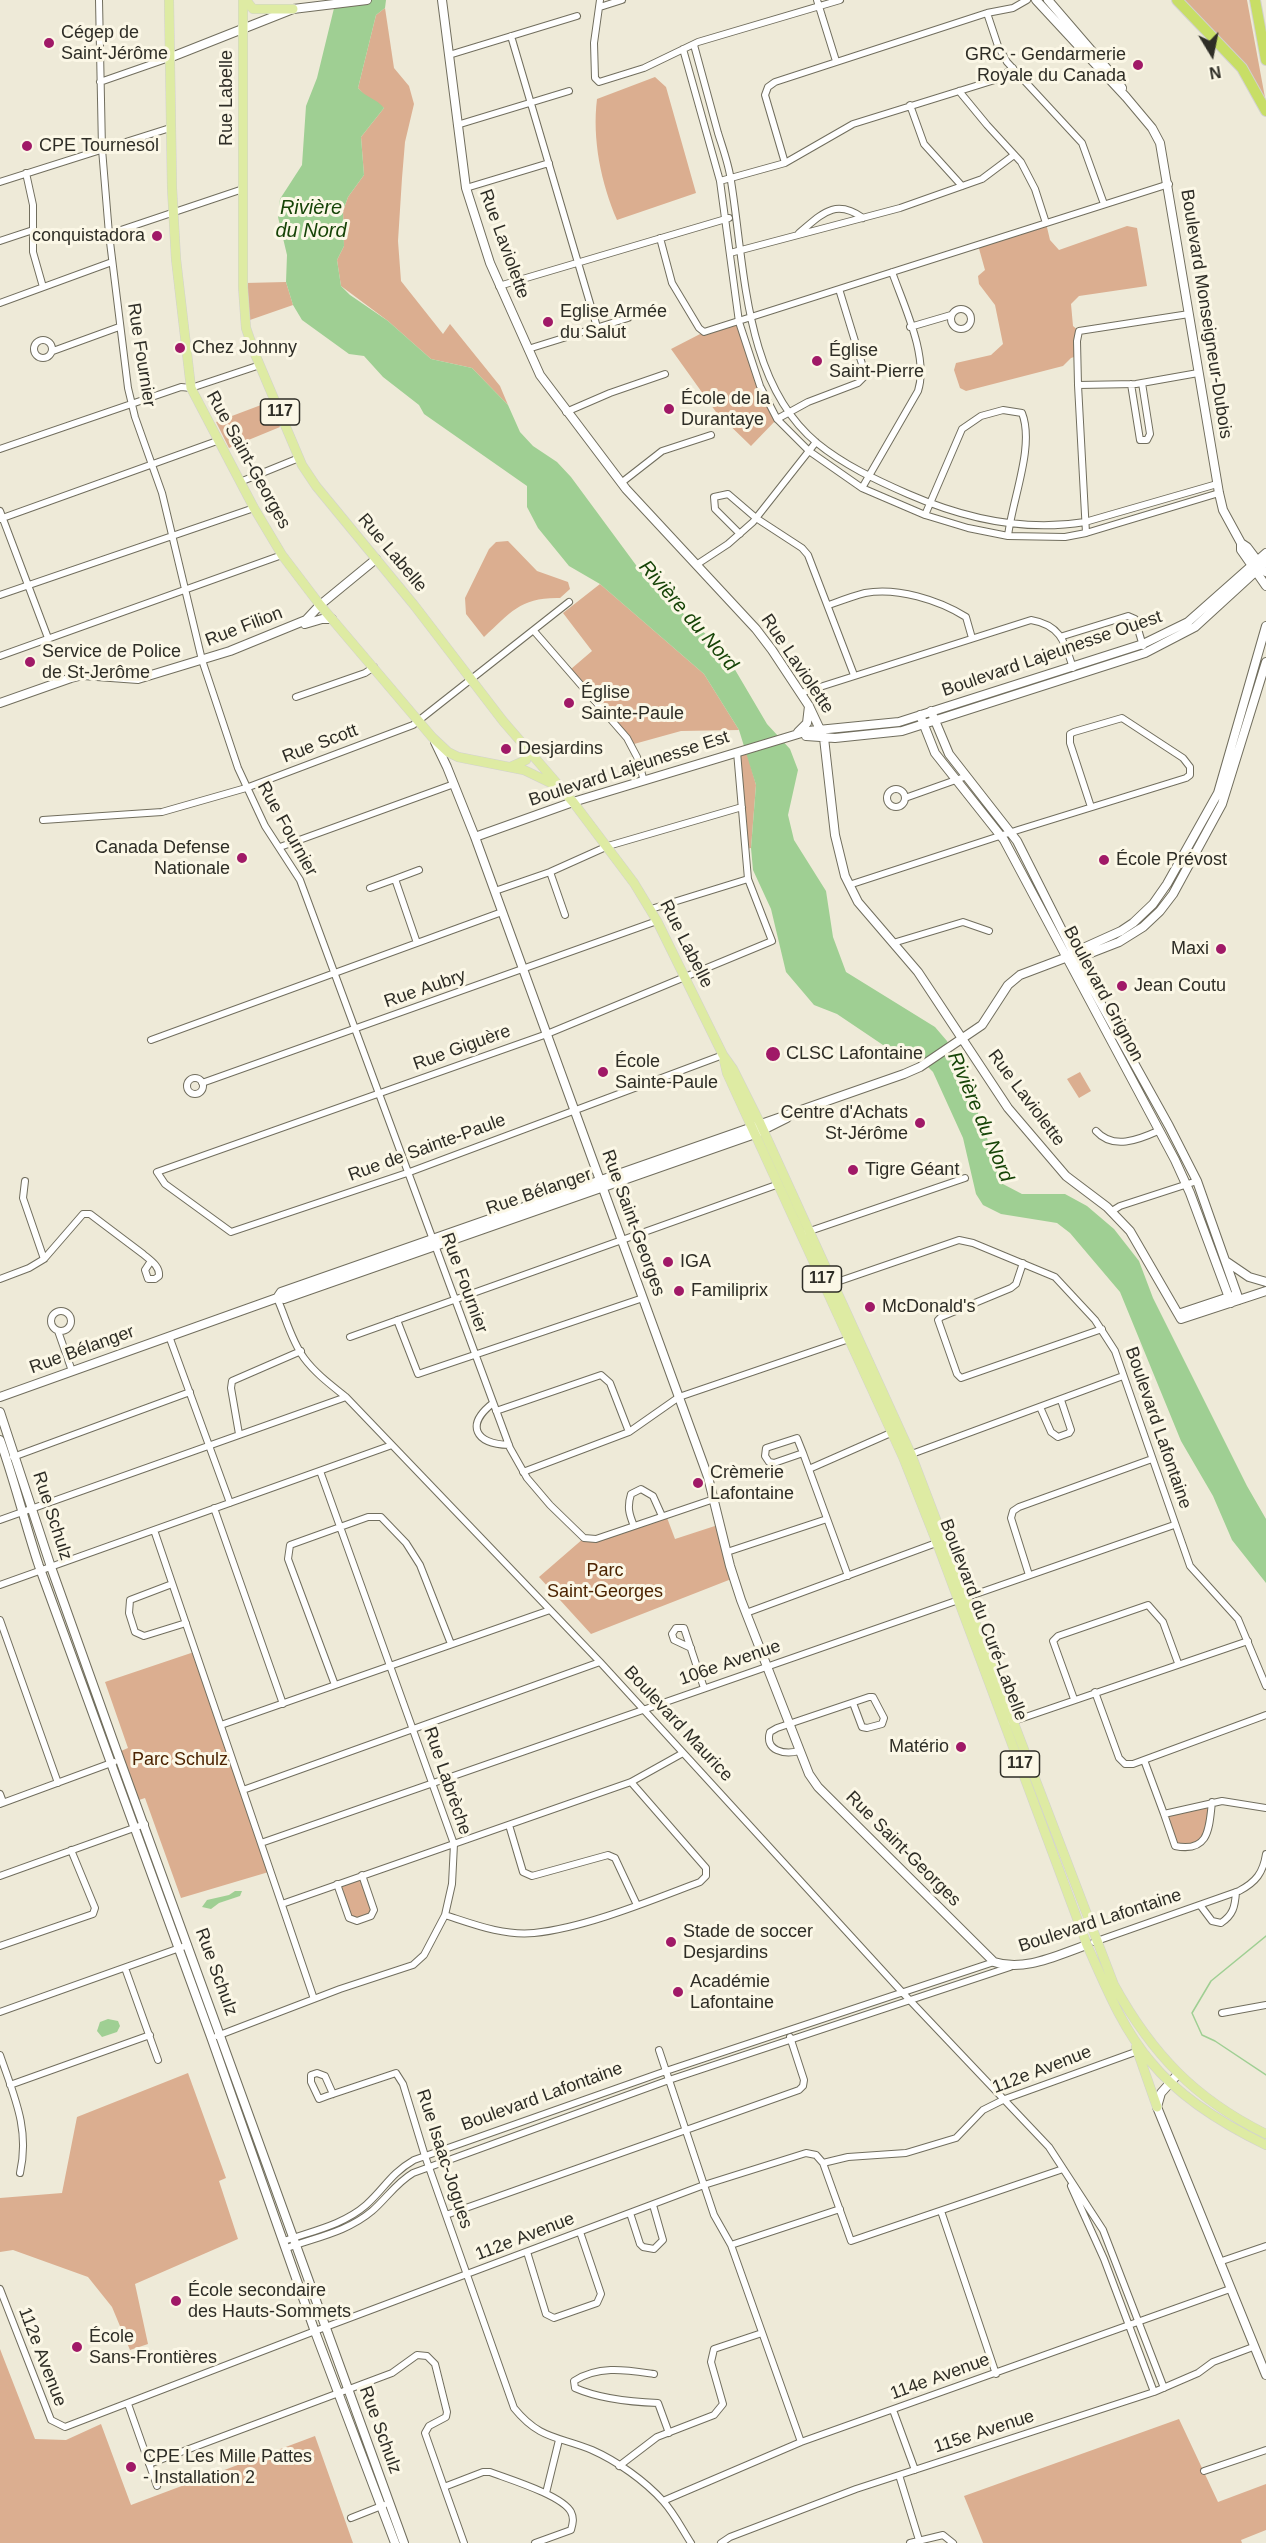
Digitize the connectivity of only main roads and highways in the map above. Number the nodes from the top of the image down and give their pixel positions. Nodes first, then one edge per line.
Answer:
1 (169, 0) edge
2 (245, 0) edge
3 (1177, 0) edge
4 (1255, 0) edge
5 (293, 9) road end
6 (1266, 60) edge
7 (1266, 111) edge
8 (526, 747) junction
9 (509, 767) junction
10 (564, 790) junction
11 (757, 1128) joint
12 (1092, 1943) junction
13 (1128, 2029) junction
14 (1157, 2107) road end
15 (1266, 2134) edge
16 (1266, 2145) edge

1 - 9 main road, Rue Saint-Georges / 117
2 - 5 main road
2 - 8 main road, Rue Labelle / 117
3 - 7 highway
4 - 6 highway
8 - 9 main road
8 - 10 main road, Rue Labelle / 117
9 - 10 main road, Rue Saint-Georges / 117
10 - 11 main road, Rue Labelle / 117
11 - 12 main road, Boulevard du Curé-Labelle / 117
12 - 13 main road, Boulevard du Curé-Labelle / 117
12 - 15 main road, Boulevard du Curé-Labelle / 117
13 - 14 main road
13 - 16 main road, Boulevard du Curé-Labelle / 117

